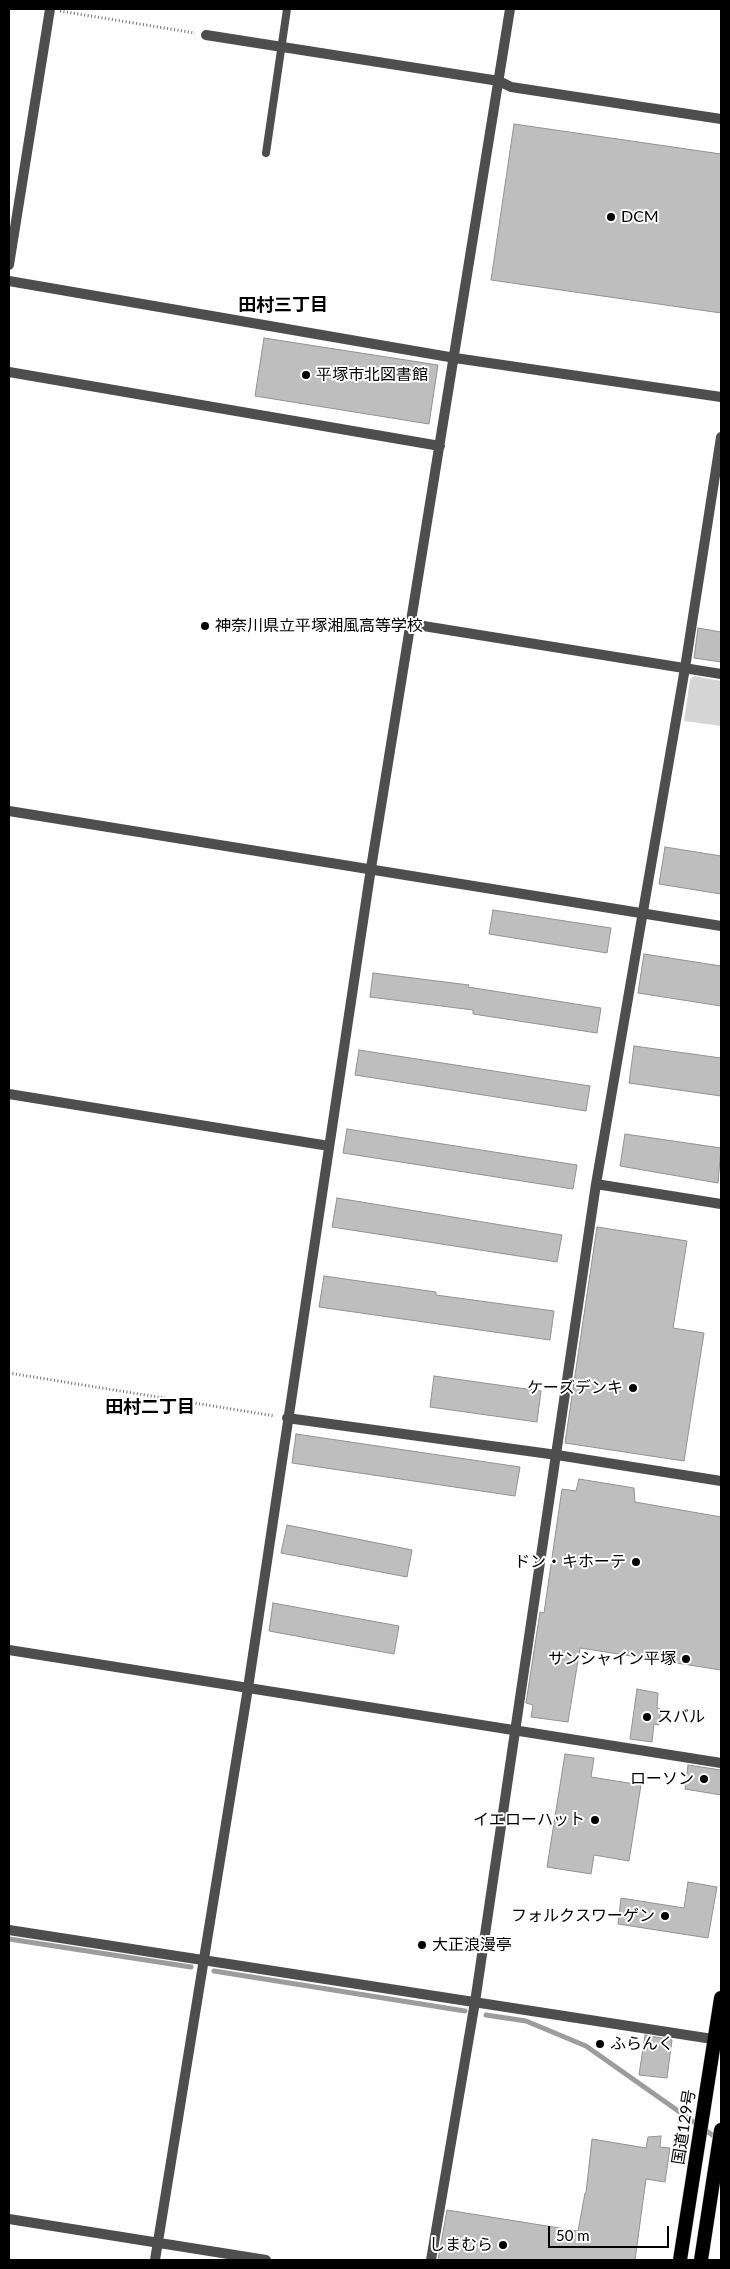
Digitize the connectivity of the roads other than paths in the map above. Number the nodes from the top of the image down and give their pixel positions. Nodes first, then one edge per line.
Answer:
1 (48, 9) edge
2 (287, 9) edge
3 (510, 9) edge
4 (206, 35) road end
5 (280, 46) junction
6 (499, 81) junction
7 (721, 119) edge
8 (266, 153) dead end
9 (9, 265) edge
10 (9, 281) edge
11 (455, 358) junction
12 (9, 372) edge
13 (721, 397) edge
14 (721, 437) edge
15 (440, 446) junction
16 (411, 624) junction
17 (685, 668) junction
18 (721, 674) edge
19 (9, 811) edge
20 (371, 868) junction
21 (641, 912) junction
22 (721, 926) edge
23 (9, 1094) edge
24 (328, 1146) junction
25 (596, 1184) junction
26 (721, 1204) edge
27 (287, 1418) junction
28 (556, 1455) junction
29 (721, 1481) edge
30 (9, 1650) edge
31 (248, 1688) junction
32 (515, 1731) junction
33 (721, 1763) edge
34 (9, 1930) edge
35 (202, 1961) junction
36 (721, 1998) edge
37 (475, 2002) junction
38 (718, 2040) edge
39 (721, 2130) edge
40 (9, 2218) edge
41 (158, 2241) junction
42 (155, 2260) edge
43 (266, 2260) edge
44 (431, 2260) edge
45 (680, 2260) edge
46 (700, 2260) edge

1 - 9 street
2 - 5 lane
3 - 6 street
4 - 5 street
5 - 6 street
5 - 8 lane
6 - 7 street
6 - 11 street
10 - 11 street
11 - 13 street
11 - 15 street
12 - 15 street
14 - 17 street
15 - 16 street
16 - 17 street
16 - 20 street
17 - 18 street
17 - 21 street
19 - 20 street
20 - 21 street
20 - 24 street
21 - 22 street
21 - 25 street
23 - 24 street
24 - 27 street
25 - 26 street
25 - 28 street
27 - 28 street
27 - 31 street
28 - 29 street
28 - 32 street
30 - 31 street
31 - 32 street
31 - 35 street
32 - 33 street
32 - 37 street
34 - 35 street
35 - 37 street
35 - 41 street
36 - 38 highway, 国道129号
37 - 38 street
37 - 44 street
38 - 45 highway, 国道129号
39 - 46 highway
40 - 41 street
41 - 42 street
41 - 43 street

